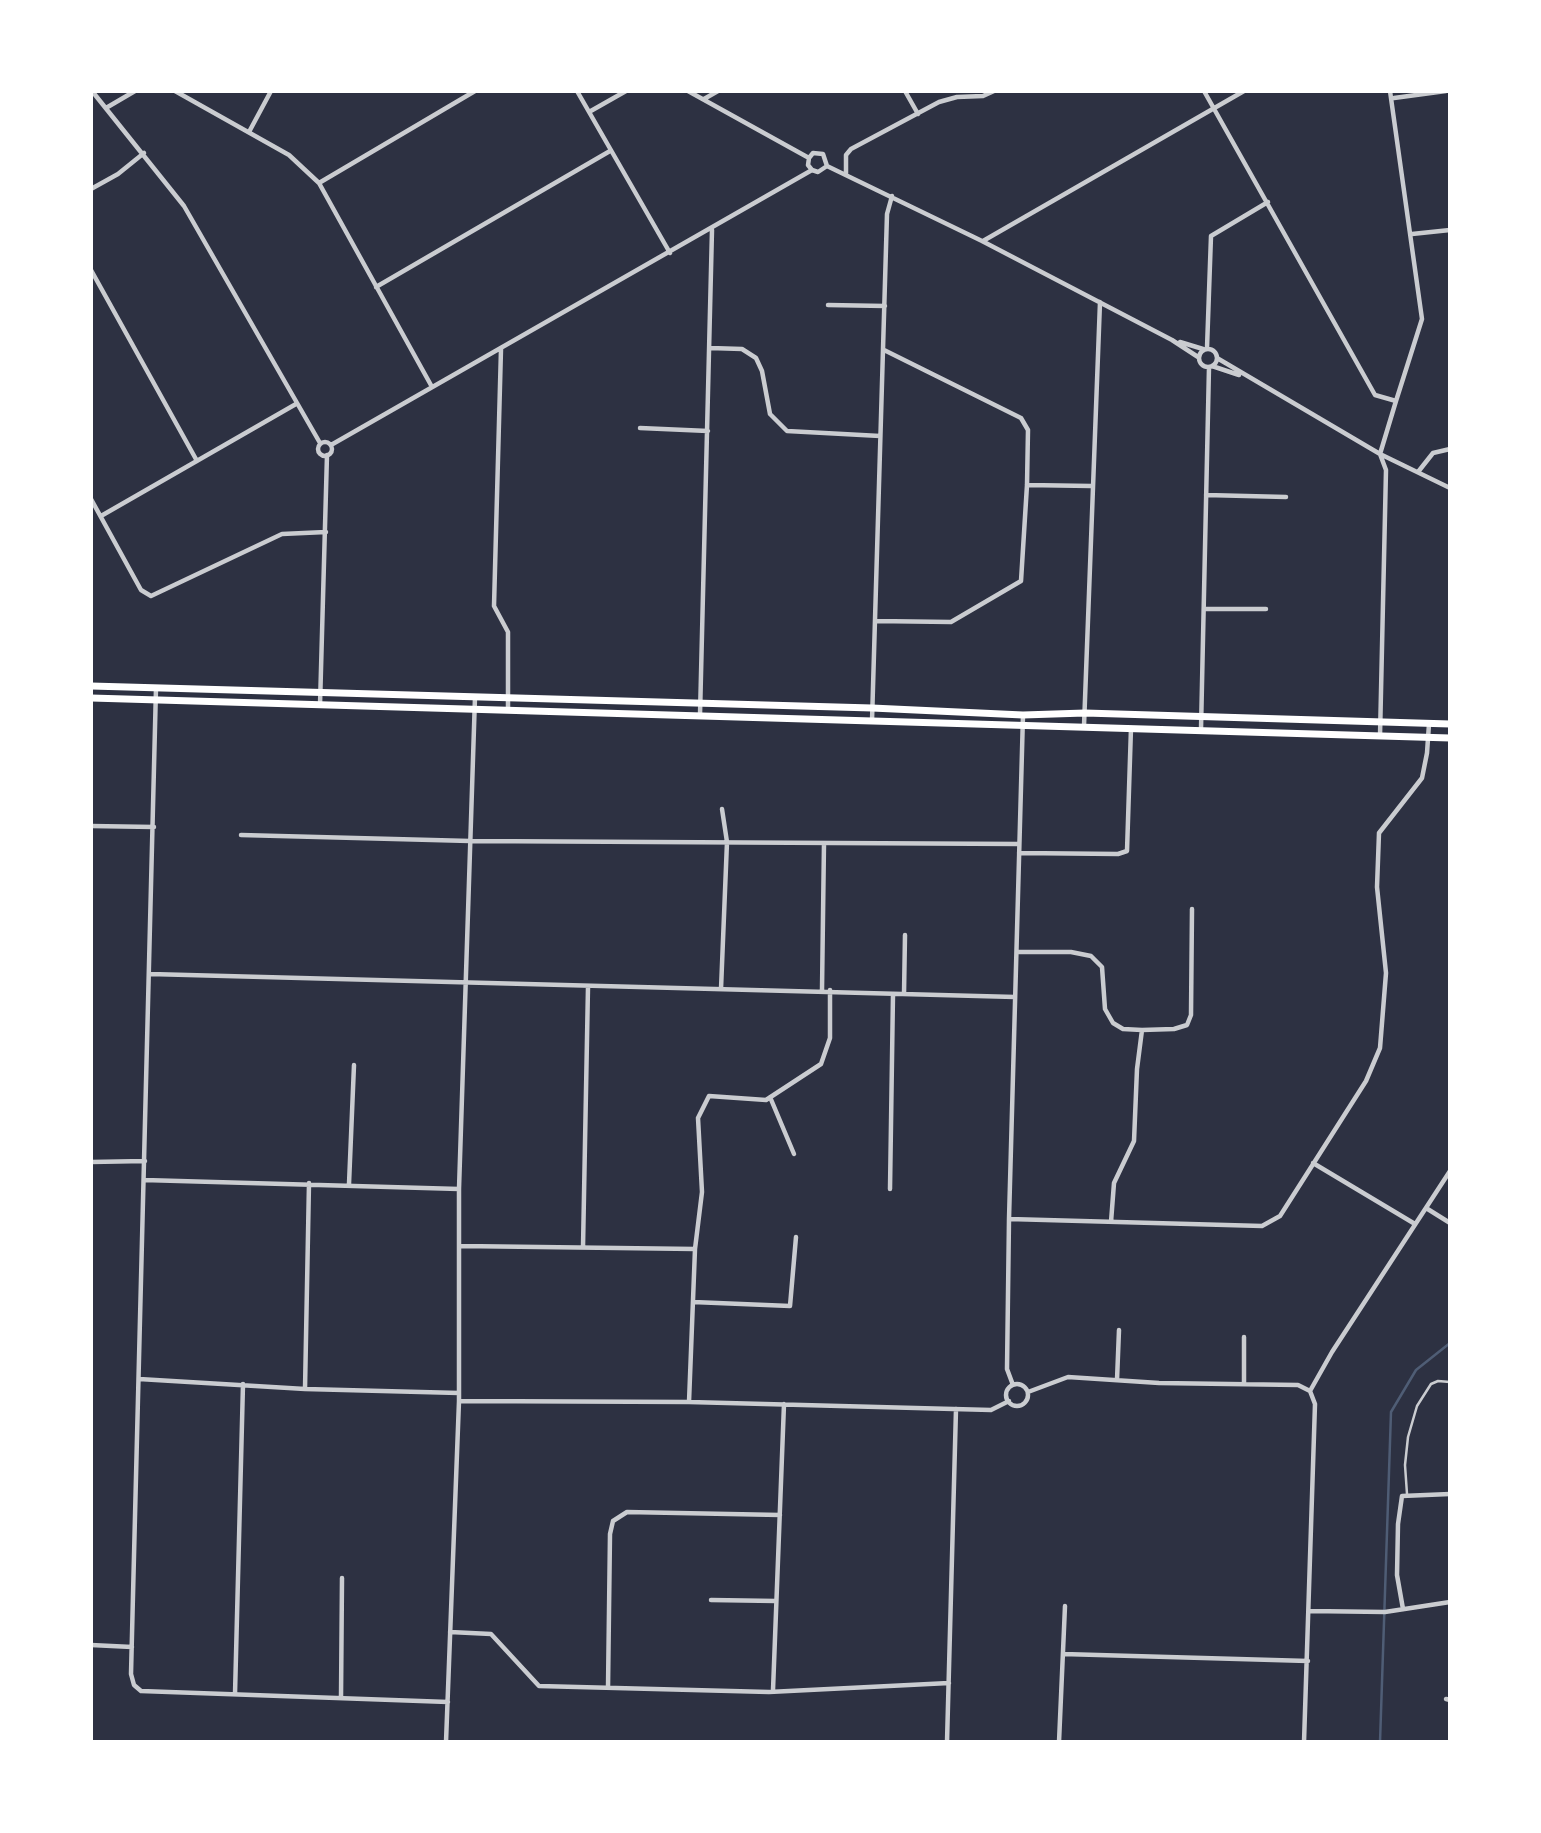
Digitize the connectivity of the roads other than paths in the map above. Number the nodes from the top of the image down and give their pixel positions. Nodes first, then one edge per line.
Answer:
1 (92, 91) edge
2 (135, 91) edge
3 (175, 91) edge
4 (271, 91) edge
5 (475, 91) edge
6 (577, 91) edge
7 (626, 91) edge
8 (688, 91) edge
9 (718, 91) edge
10 (905, 91) edge
11 (994, 91) edge
12 (1204, 91) edge
13 (1244, 91) edge
14 (1390, 91) edge
15 (1446, 91) edge
16 (465, 93) edge
17 (1394, 98) junction
18 (704, 99) junction
19 (106, 108) junction
20 (1214, 108) junction
21 (589, 112) junction
22 (918, 114) junction
23 (249, 132) junction
24 (610, 151) junction
25 (144, 153) junction
26 (809, 158) junction
27 (827, 166) junction
28 (812, 170) junction
29 (846, 174) junction
30 (318, 183) junction
31 (91, 189) edge
32 (892, 196) junction
33 (1268, 202) junction
34 (712, 229) junction
35 (1450, 230) edge
36 (1412, 234) junction
37 (982, 241) junction
38 (670, 253) junction
39 (91, 270) edge
40 (376, 287) junction
41 (1100, 302) junction
42 (828, 304) dead end
43 (885, 306) junction
44 (1172, 340) junction
45 (710, 348) junction
46 (501, 349) junction
47 (1205, 349) junction
48 (884, 350) junction
49 (1198, 357) junction
50 (1217, 358) junction
51 (1210, 367) junction
52 (1247, 377) junction
53 (432, 387) junction
54 (1396, 401) junction
55 (296, 404) junction
56 (640, 428) dead end
57 (708, 431) junction
58 (880, 436) junction
59 (320, 443) junction
60 (331, 445) junction
61 (1450, 449) edge
62 (1380, 454) junction
63 (327, 456) junction
64 (197, 461) junction
65 (1418, 472) junction
66 (1027, 485) junction
67 (1091, 486) junction
68 (1450, 488) edge
69 (1206, 495) junction
70 (1286, 497) dead end
71 (91, 499) edge
72 (101, 516) junction
73 (326, 532) junction
74 (1204, 609) junction
75 (1266, 609) dead end
76 (875, 621) junction
77 (91, 686) edge
78 (156, 688) junction
79 (320, 693) junction
80 (475, 696) junction
81 (508, 697) junction
82 (91, 698) edge
83 (155, 701) junction
84 (700, 703) junction
85 (320, 705) junction
86 (474, 708) junction
87 (872, 708) junction
88 (508, 709) junction
89 (1084, 713) junction
90 (700, 715) junction
91 (1023, 715) junction
92 (1202, 716) junction
93 (872, 721) junction
94 (1380, 723) junction
95 (1429, 724) junction
96 (1450, 724) edge
97 (1022, 725) junction
98 (1084, 726) junction
99 (1131, 727) junction
100 (1201, 729) junction
101 (1380, 736) junction
102 (1428, 737) junction
103 (1450, 738) edge
104 (722, 809) dead end
105 (91, 826) edge
106 (154, 827) junction
107 (241, 835) dead end
108 (470, 841) junction
109 (727, 842) junction
110 (824, 843) junction
111 (1019, 844) junction
112 (1019, 853) junction
113 (1192, 909) dead end
114 (905, 935) dead end
115 (1017, 952) junction
116 (150, 974) junction
117 (466, 983) junction
118 (588, 987) junction
119 (721, 989) junction
120 (822, 990) junction
121 (830, 990) junction
122 (892, 993) junction
123 (904, 994) junction
124 (1015, 997) junction
125 (1142, 1030) junction
126 (354, 1065) dead end
127 (770, 1097) junction
128 (794, 1154) dead end
129 (91, 1161) edge
130 (145, 1161) junction
131 (1314, 1163) junction
132 (1450, 1171) edge
133 (145, 1180) junction
134 (309, 1183) junction
135 (349, 1184) junction
136 (459, 1189) junction
137 (890, 1189) dead end
138 (1426, 1208) junction
139 (1009, 1219) junction
140 (1111, 1222) junction
141 (1450, 1223) edge
142 (1415, 1224) junction
143 (796, 1237) dead end
144 (461, 1246) junction
145 (583, 1247) junction
146 (695, 1249) junction
147 (692, 1302) junction
148 (1119, 1330) dead end
149 (1244, 1337) dead end
150 (139, 1379) junction
151 (1117, 1380) junction
152 (1450, 1382) edge
153 (243, 1384) junction
154 (1244, 1384) junction
155 (1013, 1385) junction
156 (305, 1389) junction
157 (1310, 1391) junction
158 (459, 1392) junction
159 (1027, 1392) junction
160 (459, 1401) junction
161 (1009, 1401) junction
162 (689, 1402) junction
163 (784, 1404) junction
164 (956, 1409) junction
165 (1407, 1494) junction
166 (1450, 1494) edge
167 (780, 1515) junction
168 (342, 1578) dead end
169 (711, 1600) dead end
170 (776, 1601) junction
171 (1450, 1602) edge
172 (1065, 1606) dead end
173 (1403, 1609) junction
174 (1309, 1611) junction
175 (450, 1632) junction
176 (91, 1645) edge
177 (132, 1647) junction
178 (1063, 1654) junction
179 (1308, 1661) junction
180 (949, 1683) junction
181 (608, 1688) junction
182 (773, 1690) junction
183 (234, 1694) junction
184 (341, 1698) junction
185 (448, 1702) junction
186 (446, 1742) edge
187 (947, 1742) edge
188 (1059, 1742) edge
189 (1304, 1742) edge

1 - 19 street
2 - 19 street
3 - 23 street
4 - 23 street
5 - 16 street
6 - 21 street
7 - 21 street
8 - 18 street
9 - 18 street
10 - 22 street
11 - 22 street
12 - 20 street
13 - 20 street
14 - 17 street
15 - 17 street
16 - 30 street
17 - 36 street
18 - 26 street
19 - 25 street
20 - 33 street
20 - 37 street
21 - 24 street
22 - 29 street
23 - 30 street
24 - 38 street
24 - 40 street
25 - 31 street
25 - 55 street
26 - 27 street
26 - 28 street
27 - 28 street
27 - 29 street
28 - 34 street
29 - 32 street
30 - 40 street
32 - 37 street
32 - 43 street
33 - 47 street
33 - 54 street
34 - 38 street
34 - 45 street
35 - 36 street
36 - 54 street
37 - 41 street
38 - 46 street
39 - 64 street
40 - 53 street
41 - 44 street
41 - 67 street
42 - 43 street
43 - 48 street
44 - 47 street
44 - 49 street
45 - 57 street
45 - 58 street
46 - 53 street
46 - 81 street
47 - 49 street
47 - 50 street
48 - 58 street
48 - 66 street
49 - 51 street
50 - 51 street
50 - 52 street
51 - 52 street
51 - 69 street
52 - 62 street
53 - 60 street
54 - 62 street
55 - 59 street
55 - 64 street
56 - 57 street
57 - 84 street
58 - 76 street
59 - 60 street
59 - 63 street
60 - 63 street
61 - 65 street
62 - 65 street
62 - 94 street
63 - 73 street
64 - 72 street
65 - 68 street
66 - 67 street
66 - 76 street
67 - 89 street
69 - 70 street
69 - 74 street
71 - 72 street
72 - 73 street
73 - 79 street
74 - 75 street
74 - 92 street
76 - 87 street
77 - 78 main road
78 - 79 main road
78 - 83 street
79 - 80 main road
79 - 85 street
80 - 81 main road
80 - 86 street
81 - 84 main road
81 - 88 street
82 - 83 main road
83 - 85 main road
83 - 106 street
84 - 87 main road
84 - 90 street
85 - 86 main road
86 - 88 main road
86 - 108 street
87 - 91 main road
87 - 93 street
88 - 90 main road
89 - 91 main road
89 - 92 main road
89 - 98 street
90 - 93 main road
91 - 97 street
92 - 94 main road
92 - 100 street
93 - 97 main road
94 - 95 main road
94 - 101 street
95 - 96 main road
95 - 102 street
97 - 98 main road
97 - 111 street
98 - 99 main road
99 - 100 main road
99 - 112 street
100 - 101 main road
101 - 102 main road
102 - 103 main road
102 - 131 street
104 - 109 street
105 - 106 street
106 - 116 street
107 - 108 street
108 - 109 street
108 - 117 street
109 - 110 street
109 - 119 street
110 - 111 street
110 - 120 street
111 - 112 street
112 - 115 street
113 - 125 street
114 - 123 street
115 - 124 street
115 - 125 street
116 - 117 street
116 - 130 street
117 - 118 street
117 - 136 street
118 - 119 street
118 - 145 street
119 - 120 street
120 - 121 street
121 - 122 street
121 - 127 street
122 - 123 street
122 - 137 street
123 - 124 street
124 - 139 street
125 - 140 street
126 - 135 street
127 - 128 street
127 - 146 street
129 - 130 street
130 - 133 street
131 - 140 street
131 - 142 street
132 - 138 street
133 - 134 street
133 - 150 street
134 - 135 street
134 - 156 street
135 - 136 street
136 - 144 street
138 - 141 street
138 - 142 street
139 - 140 street
139 - 155 street
142 - 157 street
143 - 147 street
144 - 145 street
144 - 158 street
145 - 146 street
146 - 147 street
147 - 162 street
148 - 151 street
149 - 154 street
150 - 153 street
150 - 177 street
151 - 154 street
151 - 159 street
152 - 165 lane
153 - 156 street
153 - 183 street
154 - 157 street
155 - 159 street
155 - 161 street
156 - 158 street
157 - 174 street
158 - 160 street
159 - 161 street
160 - 162 street
160 - 175 street
161 - 164 street
162 - 163 street
163 - 164 street
163 - 167 street
164 - 180 street
165 - 166 street
165 - 173 street
167 - 170 street
167 - 181 street
168 - 184 street
169 - 170 street
170 - 182 street
171 - 173 street
172 - 178 street
173 - 174 street
174 - 179 street
175 - 181 street
175 - 185 street
176 - 177 street
177 - 183 street
178 - 179 street
178 - 188 street
179 - 189 street
180 - 182 street
180 - 187 street
181 - 182 street
183 - 184 street
184 - 185 street
185 - 186 street

